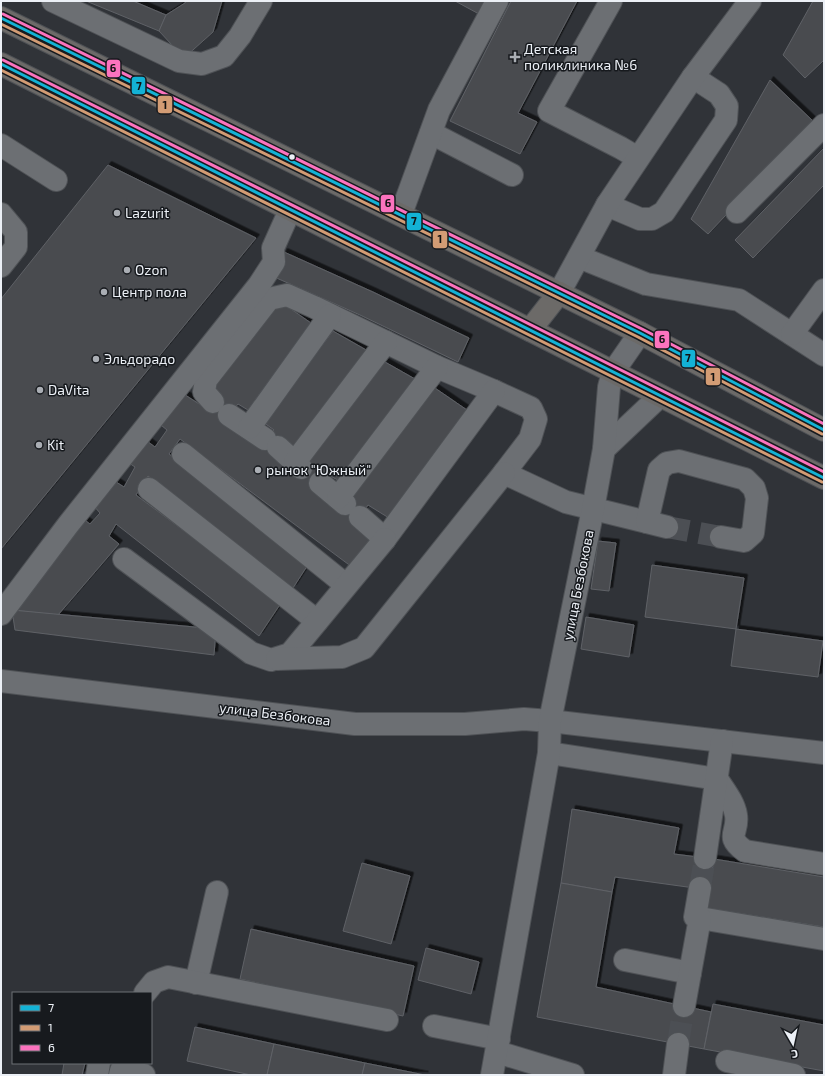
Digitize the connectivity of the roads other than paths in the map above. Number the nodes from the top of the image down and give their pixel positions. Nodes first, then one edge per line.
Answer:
1 (53, 1) edge
2 (261, 1) edge
3 (497, 1) edge
4 (611, 1) edge
5 (750, 1) edge
6 (1, 18) edge
7 (1, 64) edge
8 (693, 77) junction
9 (824, 125) edge
10 (430, 133) junction
11 (1, 145) edge
12 (638, 158) junction
13 (512, 175) dead end
14 (56, 180) dead end
15 (607, 205) junction
16 (290, 210) junction
17 (737, 212) dead end
18 (1, 214) edge
19 (400, 214) junction
20 (579, 257) junction
21 (1, 266) edge
22 (824, 290) edge
23 (559, 293) junction
24 (330, 315) junction
25 (530, 330) junction
26 (640, 333) junction
27 (792, 334) junction
28 (386, 342) junction
29 (824, 355) edge
30 (437, 367) junction
31 (612, 372) junction
32 (494, 390) junction
33 (660, 396) junction
34 (824, 430) edge
35 (264, 438) junction
36 (604, 449) junction
37 (183, 454) dead end
38 (504, 473) junction
39 (824, 478) edge
40 (320, 484) dead end
41 (148, 489) dead end
42 (347, 506) junction
43 (593, 509) junction
44 (721, 537) tunnel mouth
45 (385, 539) junction
46 (124, 559) dead end
47 (346, 586) junction
48 (1, 614) edge
49 (317, 621) junction
50 (271, 660) junction
51 (1, 681) edge
52 (550, 721) junction
53 (722, 741) junction
54 (548, 753) junction
55 (824, 753) edge
56 (716, 779) junction
57 (705, 858) tunnel mouth
58 (824, 864) edge
59 (700, 888) tunnel mouth
60 (217, 892) dead end
61 (700, 918) junction
62 (824, 939) edge
63 (625, 960) dead end
64 (690, 973) junction
65 (196, 983) junction
66 (146, 992) edge
67 (684, 1006) tunnel mouth
68 (387, 1020) dead end
69 (434, 1026) dead end
70 (678, 1044) tunnel mouth
71 (498, 1046) junction
72 (727, 1061) dead end
73 (99, 1064) edge
74 (122, 1070) edge
75 (97, 1075) edge
76 (144, 1075) edge
77 (492, 1075) edge
78 (573, 1075) edge
79 (674, 1075) edge
80 (794, 1075) edge

1 - 2 street
3 - 10 street
4 - 12 street
5 - 8 street
6 - 19 main road
7 - 16 main road
8 - 12 street
8 - 15 street
9 - 17 street
10 - 13 street
10 - 19 street
11 - 14 street
12 - 15 street
15 - 20 street
16 - 25 main road
16 - 48 street
18 - 21 street
19 - 23 main road
20 - 23 street
20 - 27 street
22 - 27 street
23 - 25 main road
23 - 26 main road
24 - 28 street
24 - 35 street
24 - 35 street
25 - 31 main road
26 - 31 street
26 - 34 main road
27 - 29 street
28 - 30 street
28 - 35 street
30 - 32 street
30 - 42 street
31 - 33 main road
31 - 36 street, улица Безбокова
32 - 38 street
32 - 45 street
33 - 36 street
33 - 39 main road
36 - 43 street, улица Безбокова
37 - 47 street
38 - 43 street
38 - 50 street
40 - 42 street
41 - 49 street
42 - 45 street
43 - 44 street
43 - 52 street, улица Безбокова
45 - 47 street
46 - 50 street
47 - 49 street
49 - 50 street
51 - 52 street, улица Безбокова
52 - 53 street, улица Безбокова
52 - 54 street
53 - 55 street, улица Безбокова
53 - 56 street
54 - 56 street
54 - 71 street
56 - 57 street
56 - 58 street
59 - 61 street
60 - 65 street
61 - 62 street
61 - 64 street
63 - 64 street
64 - 67 street
65 - 66 street
65 - 68 street
69 - 71 street
70 - 79 street
71 - 77 street
71 - 78 street
72 - 80 street
73 - 75 street
74 - 76 street

